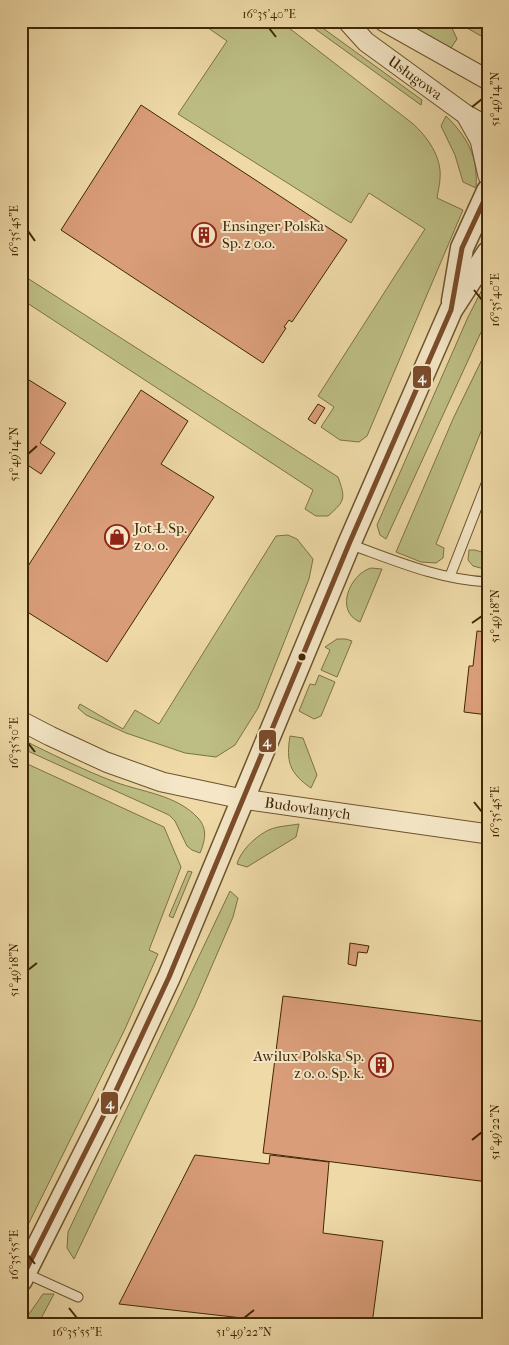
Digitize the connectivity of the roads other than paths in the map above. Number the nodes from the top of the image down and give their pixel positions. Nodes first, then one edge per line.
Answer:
1 (347, 21) edge
2 (383, 21) edge
3 (488, 80) edge
4 (465, 114) junction
5 (488, 127) edge
6 (488, 176) edge
7 (488, 191) edge
8 (488, 253) edge
9 (451, 310) junction
10 (488, 479) edge
11 (349, 544) junction
12 (450, 576) junction
13 (488, 582) edge
14 (21, 720) edge
15 (242, 799) junction
16 (488, 834) edge
17 (23, 1276) edge
18 (78, 1296) dead end

1 - 4 street, Usługowa
2 - 3 street, Usługowa
4 - 5 street, Usługowa
4 - 6 street
7 - 9 street
8 - 9 street
9 - 11 street
10 - 12 lane
11 - 12 lane
11 - 15 street
12 - 13 lane
14 - 15 street, Budowlanych
15 - 16 street, Budowlanych
15 - 17 street
17 - 18 lane

